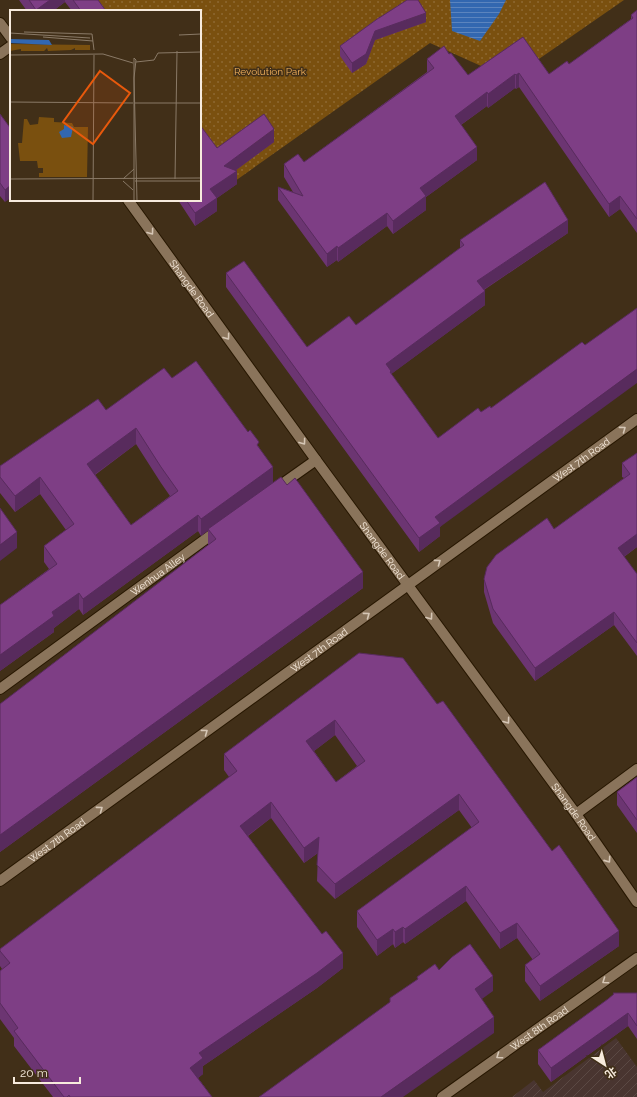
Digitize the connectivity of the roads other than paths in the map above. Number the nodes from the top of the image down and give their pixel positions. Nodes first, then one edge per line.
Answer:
1 (0, 23) edge
2 (10, 37) edge
3 (10, 47) edge
4 (0, 54) edge
5 (129, 201) edge
6 (637, 419) edge
7 (316, 460) junction
8 (264, 497) edge
9 (225, 525) edge
10 (407, 585) junction
11 (0, 689) edge
12 (637, 769) edge
13 (576, 814) junction
14 (0, 881) edge
15 (637, 902) edge
16 (637, 958) edge
17 (442, 1097) edge

1 - 2 street
3 - 4 street
5 -> 7 street, Shangde Road
10 -> 6 street, West 7th Road
7 - 8 street
7 - 10 street, Shangde Road
9 - 11 street, Wenhua Alley
10 -> 13 street, Shangde Road
14 -> 10 street, West 7th Road
12 - 13 street
13 -> 15 street, Shangde Road
16 -> 17 street, West 8th Road

